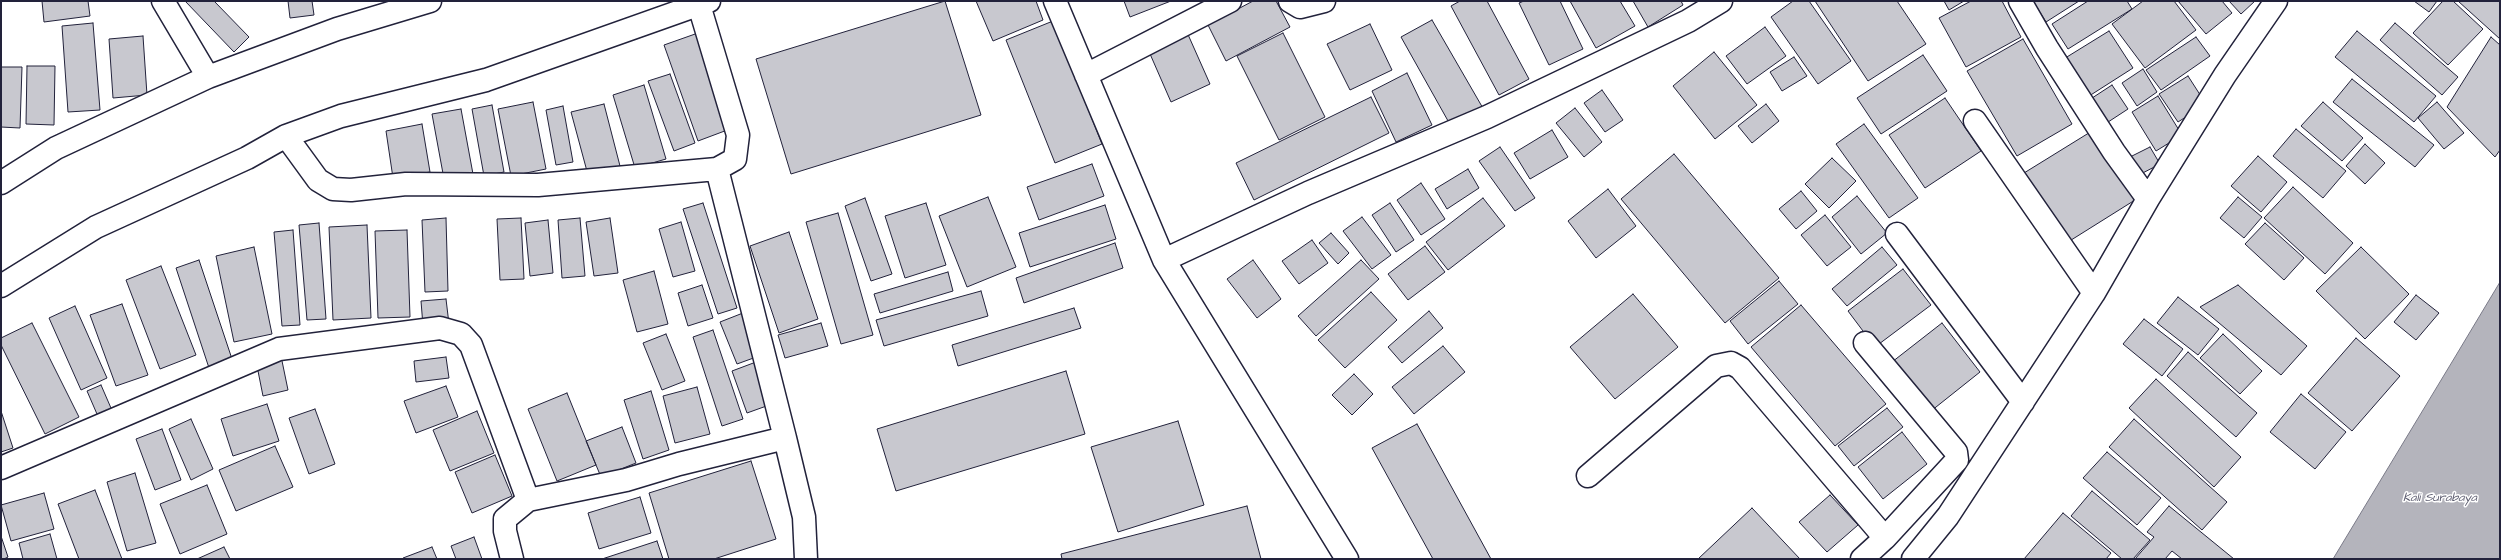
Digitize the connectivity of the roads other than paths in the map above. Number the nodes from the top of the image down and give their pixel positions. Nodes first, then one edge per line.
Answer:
1 (163, 1) edge
2 (430, 1) edge
3 (1055, 1) edge
4 (1230, 1) edge
5 (1290, 1) edge
6 (1324, 1) edge
7 (1721, 1) edge
8 (2020, 1) edge
9 (2276, 1) edge
10 (704, 3) edge
11 (1086, 75) junction
12 (208, 77) junction
13 (1975, 121) dead end
14 (286, 136) junction
15 (717, 169) junction
16 (1, 183) edge
17 (2148, 199) junction
18 (1897, 234) dead end
19 (1164, 260) junction
20 (1, 286) edge
21 (2094, 293) junction
22 (1865, 343) dead end
23 (2023, 402) junction
24 (785, 438) junction
25 (1, 468) edge
26 (1588, 476) dead end
27 (528, 500) junction
28 (1885, 538) junction
29 (512, 559) edge
30 (806, 559) edge
31 (1347, 559) edge
32 (1862, 559) edge
33 (1913, 559) edge

1 - 12 street
2 - 12 street
3 - 11 street
4 - 11 street
5 - 6 street
7 - 19 street
8 - 17 street
9 - 17 street
10 - 14 street
10 - 15 street
11 - 19 street
12 - 16 street
13 - 21 street
14 - 15 street
14 - 20 street
15 - 24 street
17 - 21 street
18 - 23 street
19 - 31 street
21 - 23 street
22 - 28 street
23 - 33 street
24 - 27 street
24 - 30 street
25 - 27 street
26 - 28 street
27 - 29 street
28 - 32 street

